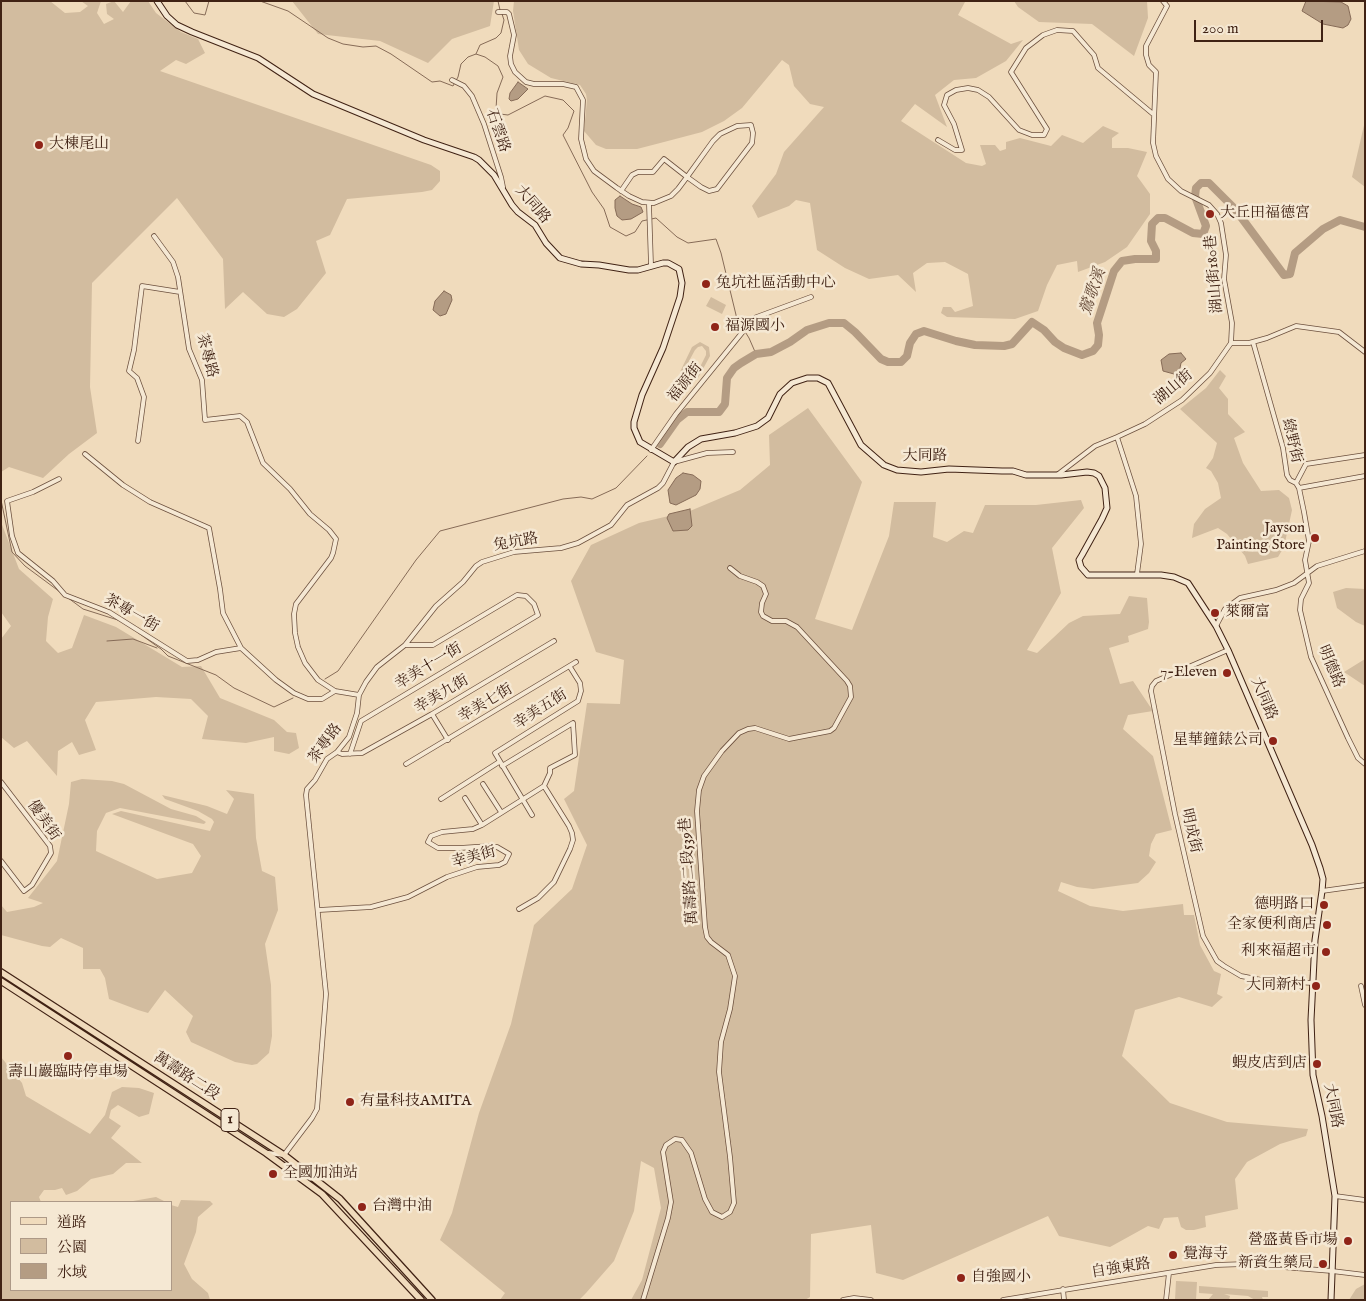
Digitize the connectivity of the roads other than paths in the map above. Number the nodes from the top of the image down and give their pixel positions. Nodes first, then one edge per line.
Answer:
1 (157, 1) edge
2 (1164, 1) edge
3 (498, 12) dead end
4 (452, 80) dead end
5 (1154, 114) junction
6 (938, 140) dead end
7 (687, 177) junction
8 (504, 191) junction
9 (621, 191) junction
10 (649, 204) junction
11 (154, 236) dead end
12 (651, 265) junction
13 (180, 292) junction
14 (811, 297) dead end
15 (1253, 342) junction
16 (1231, 344) junction
17 (1365, 352) edge
18 (1117, 437) junction
19 (138, 441) dead end
20 (651, 450) junction
21 (733, 452) dead end
22 (85, 454) dead end
23 (1365, 455) edge
24 (674, 462) junction
25 (1057, 474) junction
26 (1365, 476) edge
27 (59, 479) dead end
28 (1296, 483) junction
29 (1299, 488) junction
30 (1365, 551) edge
31 (730, 568) dead end
32 (1306, 572) junction
33 (1137, 574) junction
34 (1216, 626) junction
35 (554, 641) dead end
36 (405, 645) junction
37 (241, 648) junction
38 (1228, 650) junction
39 (576, 662) dead end
40 (570, 667) junction
41 (335, 691) junction
42 (359, 695) junction
43 (432, 714) junction
44 (448, 740) junction
45 (337, 752) junction
46 (350, 754) junction
47 (406, 764) dead end
48 (501, 764) junction
49 (1365, 764) edge
50 (1, 782) edge
51 (483, 784) dead end
52 (544, 786) junction
53 (465, 798) dead end
54 (441, 799) dead end
55 (522, 800) junction
56 (501, 812) junction
57 (532, 816) dead end
58 (482, 825) junction
59 (1, 861) edge
60 (1365, 885) edge
61 (1322, 891) junction
62 (519, 909) dead end
63 (319, 910) junction
64 (1, 972) edge
65 (1, 981) edge
66 (1313, 983) junction
67 (1361, 986) dead end
68 (1365, 1004) edge
69 (266, 1153) junction
70 (284, 1155) junction
71 (1334, 1196) junction
72 (1365, 1200) edge
73 (1332, 1271) junction
74 (1169, 1273) junction
75 (1365, 1275) edge
76 (1063, 1290) junction
77 (1021, 1298) edge
78 (421, 1300) edge
79 (432, 1300) edge
80 (643, 1300) edge
81 (843, 1300) edge
82 (871, 1300) edge
83 (1003, 1300) edge
84 (1064, 1300) edge
85 (1166, 1300) edge
86 (1331, 1300) edge

1 - 8 street, 大同路
2 - 5 street, 湖山街180巷
3 - 9 street
4 - 8 street, 石雲路
5 - 6 street
5 - 16 street, 湖山街180巷
7 - 7 street
7 - 9 street
7 - 10 street
8 - 12 street, 大同路
9 - 10 street
10 - 12 street
11 - 13 street, 茶專路
12 - 20 street, 大同路
13 - 19 street
13 - 41 street, 茶專路
14 - 20 street, 福源街
15 - 16 street
15 - 17 street
15 - 28 street, 綠野街
16 - 18 street, 湖山街
18 - 25 street, 湖山街
18 - 33 street
20 - 24 street, 大同路
21 - 24 street
22 - 37 street
23 - 28 street
24 - 25 street, 大同路
24 - 36 street, 兔坑路
25 - 33 street, 大同路
26 - 29 street
27 - 37 street, 茶專一街
28 - 29 street, 綠野街
29 - 32 street, 綠野街
30 - 32 street
31 - 80 street, 萬壽路二段539巷
32 - 34 street
32 - 49 street, 明德路
33 - 34 street, 大同路
34 - 38 street, 大同路
35 - 43 street, 幸美九街
36 - 42 street, 兔坑路
36 - 46 street, 幸美十一街
37 - 41 street
38 - 61 street, 大同路
38 - 66 street, 明成街
39 - 40 street, 幸美七街
40 - 44 street, 幸美七街
40 - 48 street, 幸美五街
41 - 42 street, 茶專路
42 - 45 street, 茶專路
43 - 44 street
43 - 46 street, 幸美九街
44 - 47 street, 幸美七街
45 - 46 street, 幸美九街
45 - 63 street, 茶專路
48 - 52 street
48 - 54 street
48 - 55 street
50 - 59 street, 優美街
51 - 56 street
52 - 55 street, 幸美街
52 - 62 street
53 - 58 street
55 - 56 street, 幸美街
55 - 57 street
56 - 58 street, 幸美街
58 - 63 street, 幸美街
60 - 61 street
61 - 66 street, 大同路
63 - 70 street, 茶專路
64 - 70 main road, 萬壽路二段 / 1
65 - 69 main road, 萬壽路二段 / 1
66 - 71 street, 大同路
67 - 68 street
69 - 70 street
69 - 78 main road, 萬壽路二段 / 1
70 - 79 main road, 萬壽路二段 / 1
71 - 72 street
71 - 73 street, 大同路
73 - 74 street, 自強東路
73 - 75 street, 自強東路
73 - 86 street, 大同路
74 - 76 street, 自強東路
74 - 85 street
76 - 77 street, 自強東路
76 - 84 street
77 - 83 street, 自強東路
81 - 82 street

